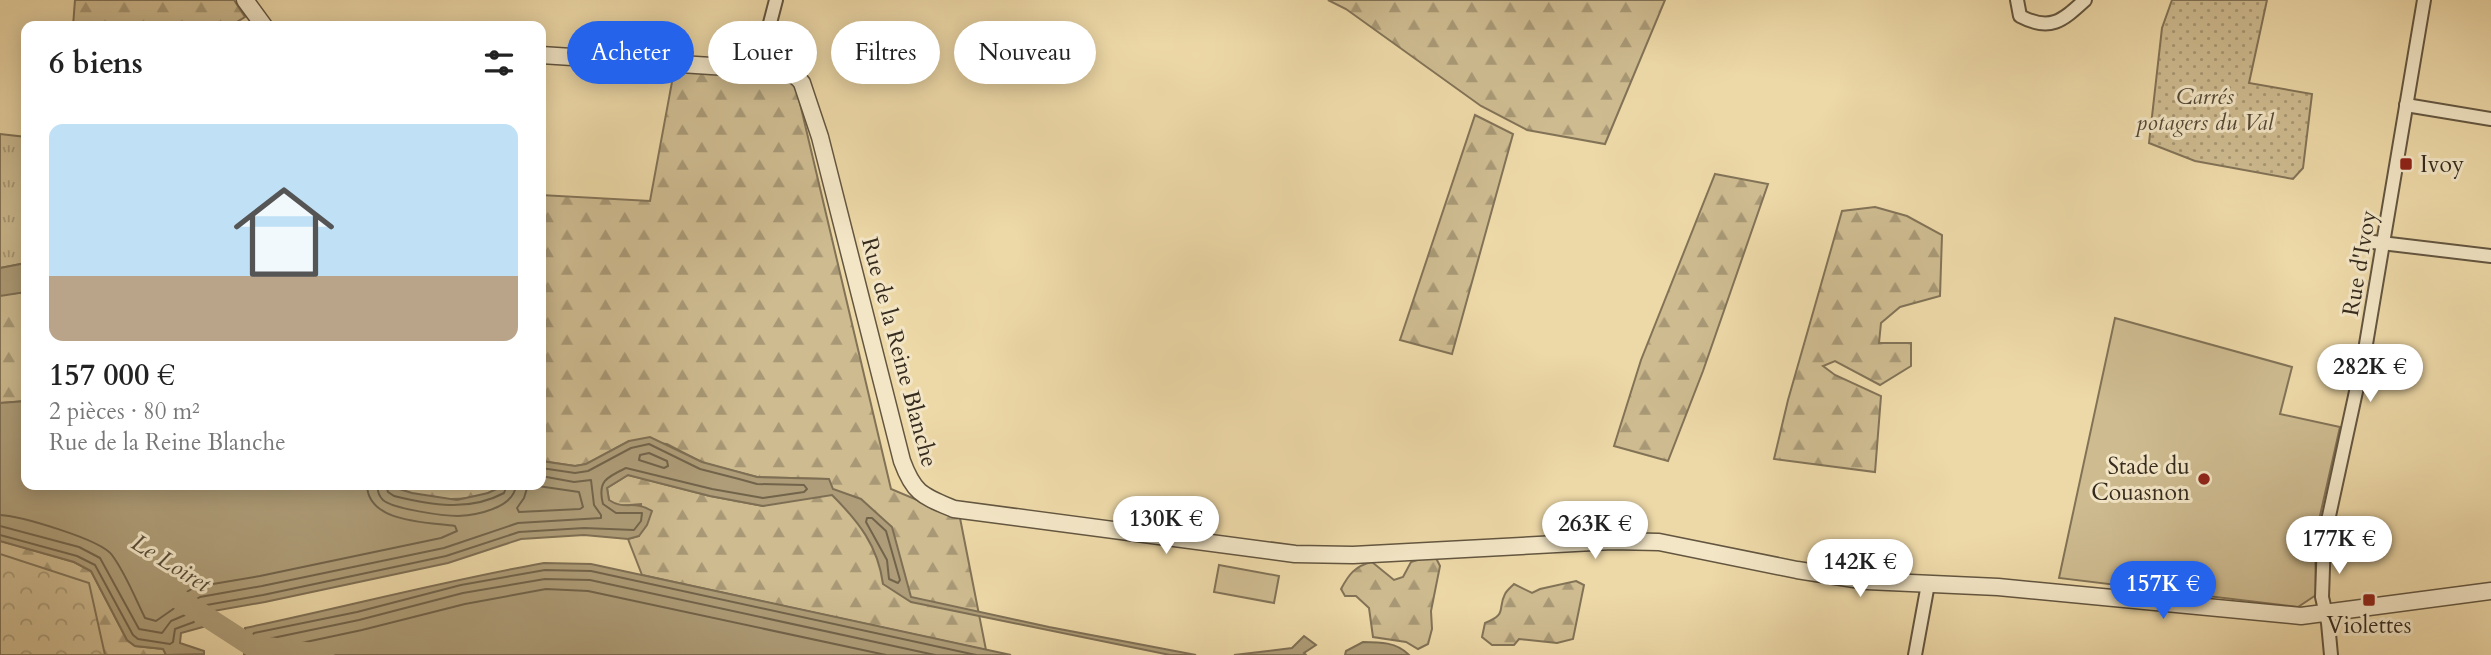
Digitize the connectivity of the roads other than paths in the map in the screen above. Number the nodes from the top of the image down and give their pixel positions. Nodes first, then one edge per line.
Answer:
1 (245, 0) edge
2 (776, 0) edge
3 (2017, 0) edge
4 (2064, 0) edge
5 (2424, 0) edge
6 (2083, 2) edge
7 (260, 21) edge
8 (771, 21) edge
9 (546, 55) edge
10 (708, 66) edge
11 (802, 84) edge
12 (2406, 105) junction
13 (2491, 119) edge
14 (2379, 242) junction
15 (2491, 256) edge
16 (1928, 584) junction
17 (2491, 591) edge
18 (2325, 614) junction
19 (1915, 655) edge
20 (2331, 655) edge

1 - 7 street
2 - 8 street
3 - 6 street
4 - 6 street
5 - 12 street, Rue d'Ivoy
9 - 10 street, Rue de la Reine Blanche
11 - 16 street, Rue de la Reine Blanche
12 - 13 street
12 - 14 street, Rue d'Ivoy
14 - 15 street
14 - 18 street, Rue d'Ivoy
16 - 18 street, Rue de la Reine Blanche
16 - 19 street
17 - 18 street, Rue de la Reine Blanche
18 - 20 street, Rue d'Ivoy

